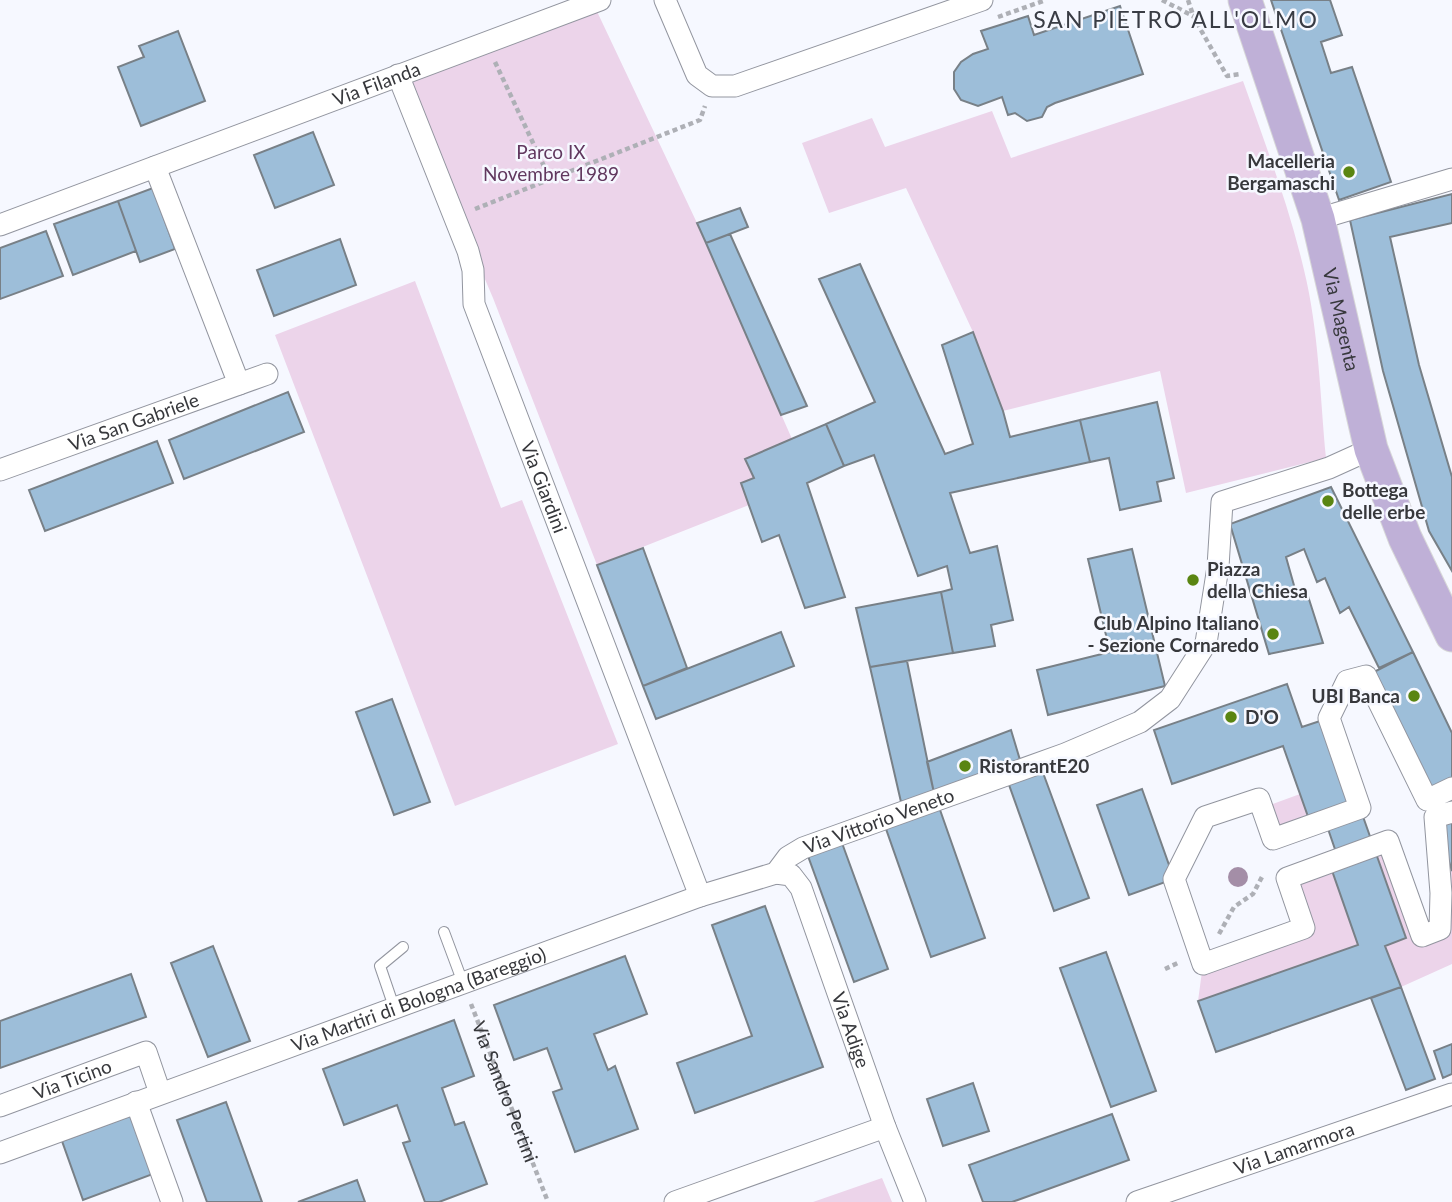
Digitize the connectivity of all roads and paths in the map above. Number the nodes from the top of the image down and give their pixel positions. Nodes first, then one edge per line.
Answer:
1 (600, 0) edge
2 (665, 0) edge
3 (982, 0) edge
4 (1163, 0) edge
5 (1188, 0) edge
6 (1245, 0) edge
7 (1194, 16) junction
8 (486, 42) junction
9 (1242, 74) dead end
10 (398, 75) junction
11 (712, 86) junction
12 (155, 167) junction
13 (550, 179) junction
14 (1452, 179) edge
15 (455, 218) junction
16 (1318, 219) junction
17 (0, 225) edge
18 (267, 374) dead end
19 (239, 384) junction
20 (1371, 449) junction
21 (0, 470) edge
22 (1452, 635) edge
23 (1452, 788) edge
24 (1452, 811) edge
25 (1265, 870) dead end
26 (776, 873) junction
27 (700, 897) junction
28 (444, 932) dead end
29 (403, 947) dead end
30 (1200, 954) junction
31 (1165, 969) dead end
32 (463, 983) junction
33 (394, 1007) junction
34 (160, 1093) junction
35 (1452, 1094) edge
36 (136, 1102) junction
37 (0, 1106) edge
38 (885, 1127) junction
39 (0, 1153) edge
40 (172, 1202) edge
41 (548, 1202) edge
42 (675, 1202) edge
43 (915, 1202) edge
44 (1137, 1202) edge

1 - 8 street, Via Filanda
2 - 11 street
3 - 11 street
4 - 7 path
5 - 7 path
6 - 16 main road, Via Magenta
7 - 9 path
8 - 10 street, Via Filanda
8 - 13 path
10 - 12 street, Via Filanda
10 - 15 street, Via Giardini
11 - 13 path
12 - 17 street, Via Filanda
12 - 19 street
13 - 15 path
14 - 16 street
15 - 27 street, Via Giardini
16 - 20 main road, Via Magenta
18 - 19 street, Via San Gabriele
19 - 21 street, Via San Gabriele
20 - 22 main road, Via Magenta
20 - 26 street, Via Vittorio Veneto
23 - 30 street
24 - 30 street
25 - 30 path
26 - 27 street, Via Vittorio Veneto
26 - 38 street, Via Adige
27 - 32 street, Via Martiri di Bologna (Bareggio)
28 - 32 lane
29 - 33 lane
30 - 31 path
32 - 33 street, Via Martiri di Bologna (Bareggio)
32 - 41 path, Via Sandro Pertini
33 - 34 street, Via Martiri di Bologna (Bareggio)
34 - 36 street, Via Martiri di Bologna (Bareggio)
34 - 37 street, Via Ticino
35 - 44 street, Via Lamarmora
36 - 39 street, Via Martiri di Bologna (Bareggio)
36 - 40 street
38 - 42 street
38 - 43 street, Via Adige

